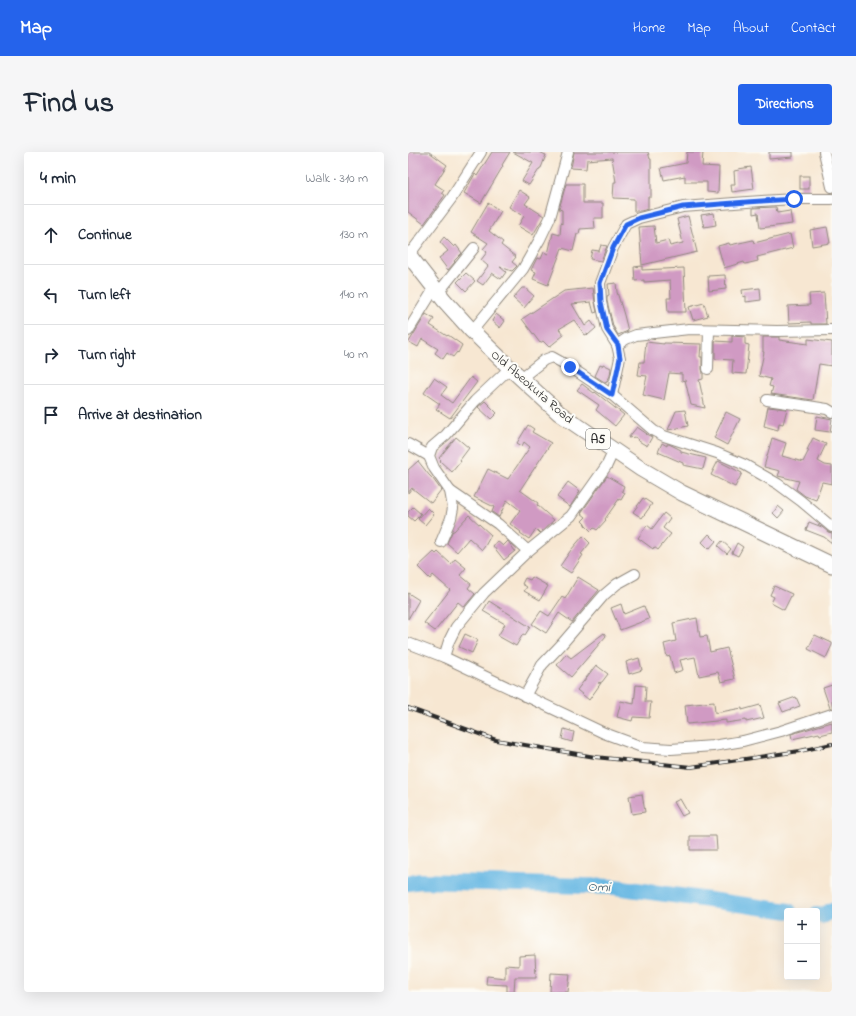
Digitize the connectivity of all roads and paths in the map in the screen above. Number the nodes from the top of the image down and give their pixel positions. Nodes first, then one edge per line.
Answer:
1 (481, 152) edge
2 (568, 152) edge
3 (824, 152) edge
4 (832, 187) edge
5 (832, 199) edge
6 (474, 248) dead end
7 (408, 254) edge
8 (436, 291) junction
9 (709, 330) junction
10 (832, 330) edge
11 (408, 331) edge
12 (472, 331) junction
13 (618, 345) junction
14 (708, 369) dead end
15 (515, 373) junction
16 (612, 395) junction
17 (767, 400) dead end
18 (832, 412) edge
19 (408, 444) edge
20 (614, 450) junction
21 (429, 456) junction
22 (450, 491) junction
23 (832, 527) edge
24 (441, 542) dead end
25 (528, 551) junction
26 (832, 564) edge
27 (635, 574) dead end
28 (408, 643) edge
29 (444, 657) junction
30 (525, 696) junction
31 (832, 714) edge

1 - 7 street
2 - 12 street
3 - 4 street
5 - 13 street
6 - 8 street
7 - 8 highway, Old Abeokuta Road / A5
8 - 11 street
8 - 12 highway, Old Abeokuta Road / A5
9 - 10 street
9 - 13 street
9 - 14 street
12 - 15 highway, Old Abeokuta Road / A5
13 - 16 street
15 - 16 street
15 - 20 highway, Old Abeokuta Road / A5
15 - 21 street
16 - 23 street
17 - 18 street
19 - 21 street
20 - 25 street
20 - 26 highway, Old Abeokuta Road / A5
21 - 22 street
22 - 24 street
22 - 25 street
25 - 29 street
27 - 30 street
28 - 29 street
29 - 30 street
30 - 31 street

